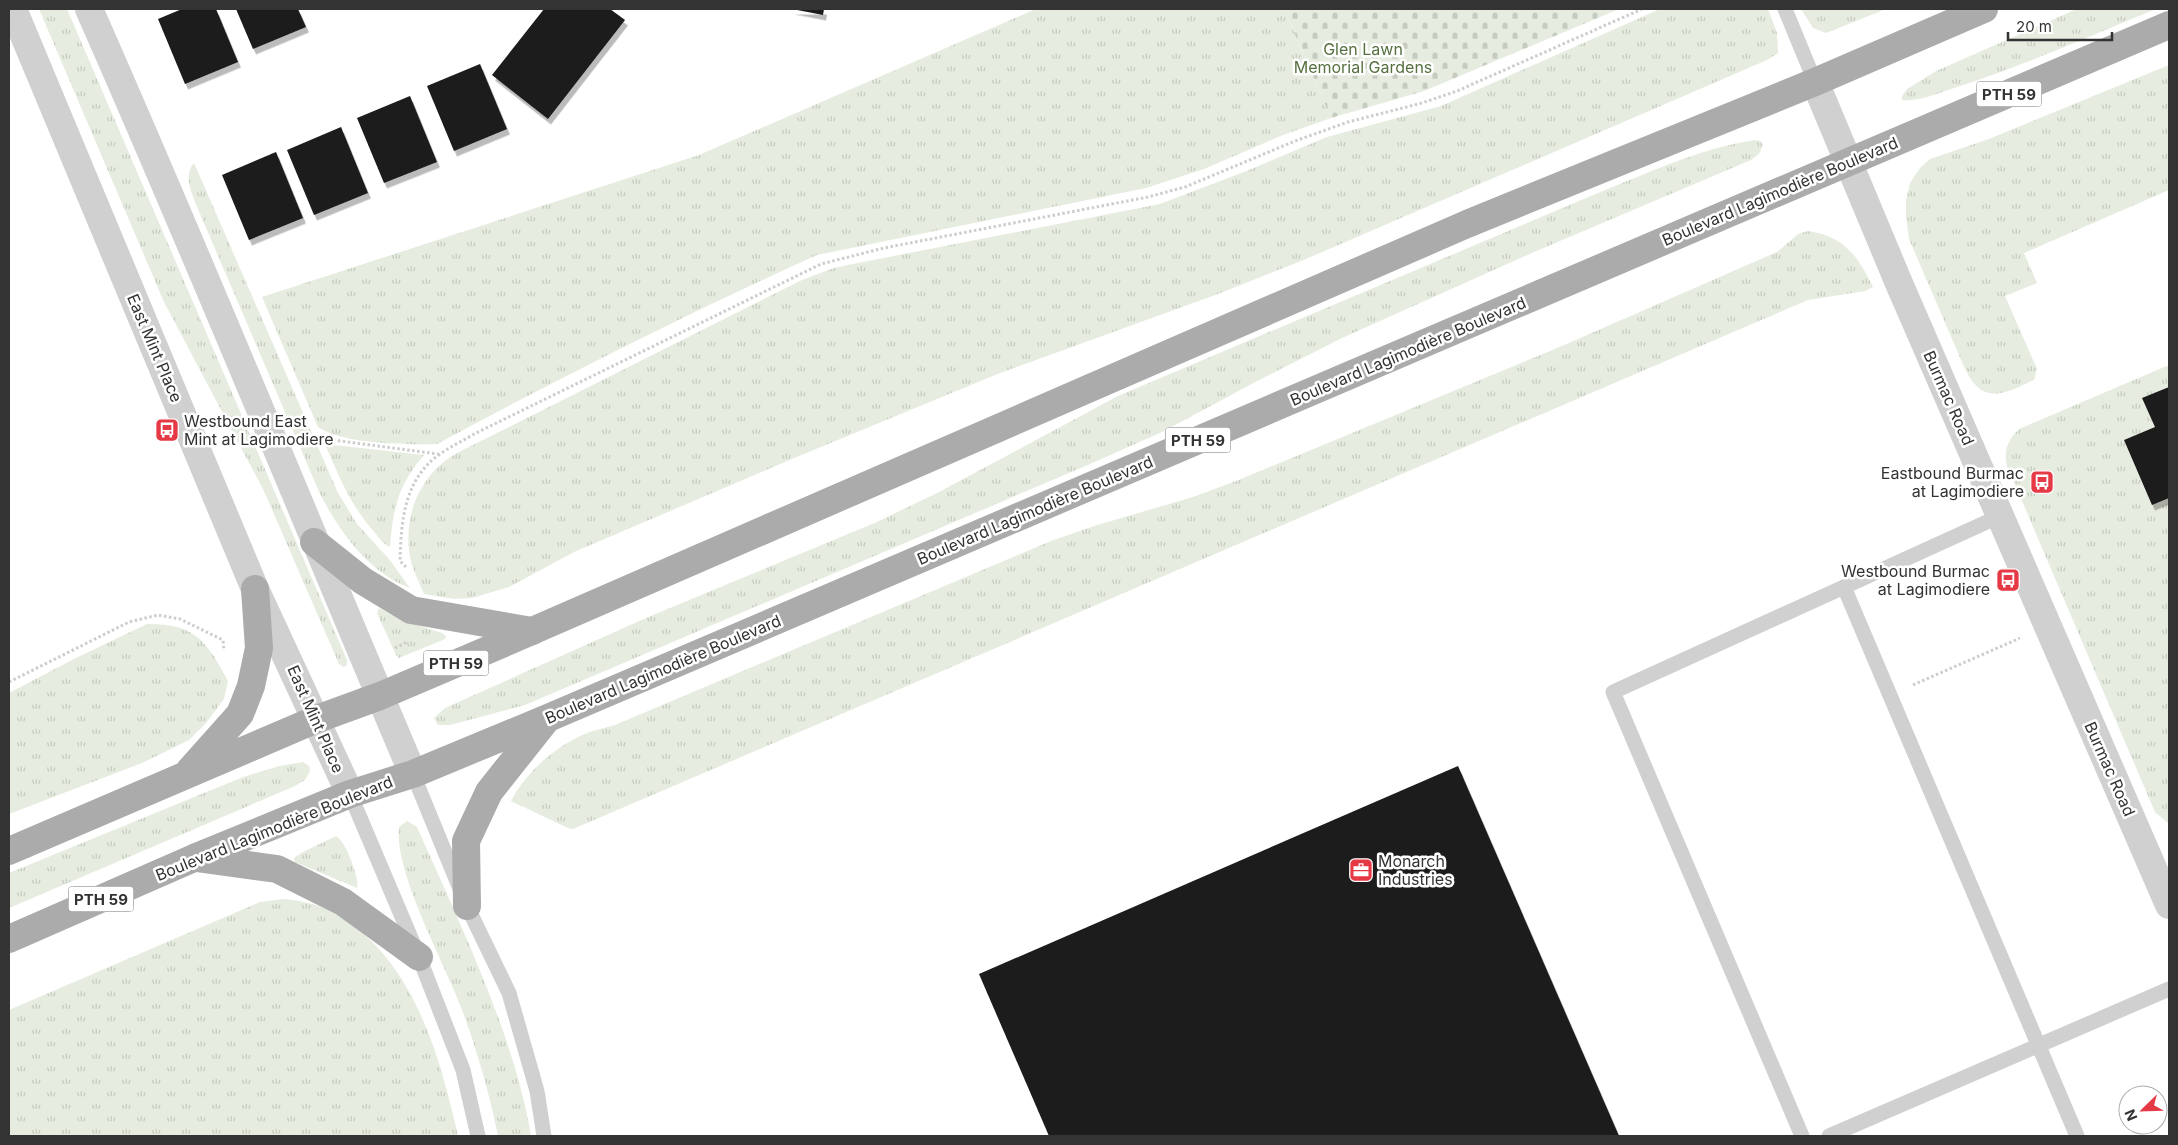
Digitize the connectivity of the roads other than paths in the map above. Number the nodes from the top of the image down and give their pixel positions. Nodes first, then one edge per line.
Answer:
1 (13, 9) edge
2 (89, 9) edge
3 (1785, 9) edge
4 (1984, 9) edge
5 (2169, 25) edge
6 (1815, 82) junction
7 (1849, 162) junction
8 (2000, 516) junction
9 (314, 542) junction
10 (1844, 587) junction
11 (255, 589) junction
12 (532, 631) junction
13 (380, 696) junction
14 (548, 718) junction
15 (317, 719) junction
16 (413, 774) junction
17 (186, 775) junction
18 (350, 794) junction
19 (9, 851) edge
20 (194, 858) junction
21 (2169, 905) edge
22 (467, 906) junction
23 (9, 939) edge
24 (419, 957) junction
25 (2169, 989) edge
26 (2038, 1046) junction
27 (478, 1136) edge
28 (544, 1136) edge
29 (1802, 1136) edge
30 (1829, 1136) edge
31 (2077, 1136) edge

1 - 11 street, East Mint Place
2 - 9 street
3 - 6 lane
4 - 6 main road, PTH 59
5 - 7 main road, Boulevard Lagimodière Boulevard / PTH 59
6 - 7 street, Burmac Road
6 - 12 main road, PTH 59
7 - 8 street, Burmac Road
7 - 14 main road, Boulevard Lagimodière Boulevard / PTH 59
8 - 10 lane
8 - 21 street, Burmac Road
9 - 12 main road
9 - 13 street
10 - 26 lane
10 - 29 lane
11 - 15 street, East Mint Place
11 - 17 main road
12 - 13 main road, PTH 59
13 - 15 main road, PTH 59
13 - 16 street
14 - 16 main road, Boulevard Lagimodière Boulevard / PTH 59
14 - 22 main road
15 - 17 main road, PTH 59
15 - 18 street, East Mint Place
16 - 18 main road, Boulevard Lagimodière Boulevard / PTH 59
16 - 22 lane
17 - 19 main road, PTH 59
18 - 20 main road, Boulevard Lagimodière Boulevard / PTH 59
18 - 24 lane
20 - 23 main road, Boulevard Lagimodière Boulevard / PTH 59
20 - 24 main road
22 - 28 lane
24 - 27 lane
25 - 26 lane
26 - 30 lane
26 - 31 lane

